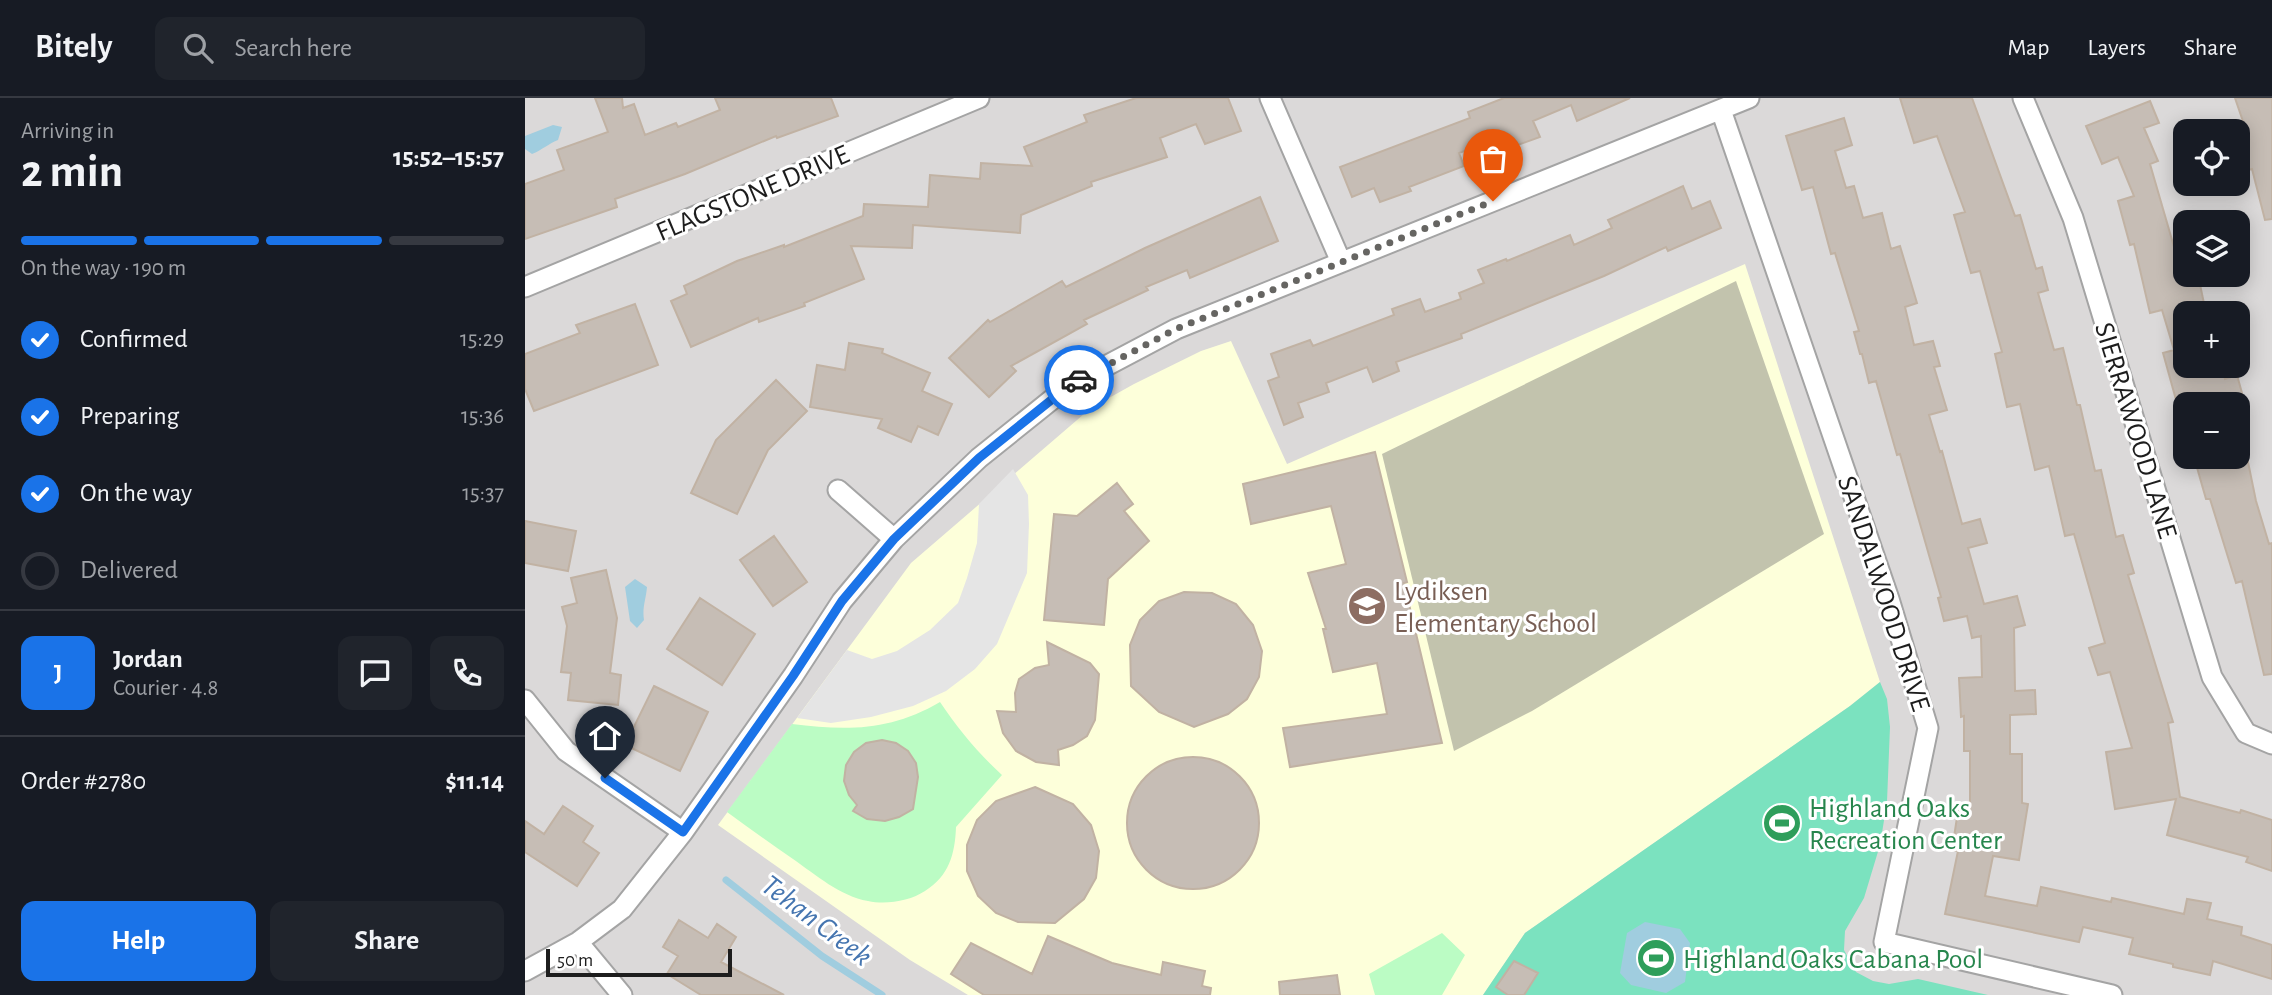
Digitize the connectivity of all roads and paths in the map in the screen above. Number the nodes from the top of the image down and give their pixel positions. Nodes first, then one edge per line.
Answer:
1 (979, 98) edge
2 (1270, 98) edge
3 (1749, 98) edge
4 (2023, 98) edge
5 (951, 103) edge
6 (1721, 110) junction
7 (1341, 262) junction
8 (525, 287) edge
9 (838, 490) dead end
10 (894, 539) junction
11 (525, 700) edge
12 (2272, 744) edge
13 (683, 832) junction
14 (578, 942) junction
15 (525, 971) edge
16 (622, 995) edge
17 (2112, 995) edge

1 - 5 street, FLAGSTONE DRIVE
2 - 7 street
3 - 6 street
4 - 12 street, SIERRAWOOD LANE
5 - 8 street, FLAGSTONE DRIVE
6 - 7 street
6 - 17 street, SANDALWOOD DRIVE
7 - 10 street
9 - 10 street
10 - 13 street
11 - 13 street
13 - 14 street
14 - 15 street
14 - 16 street

